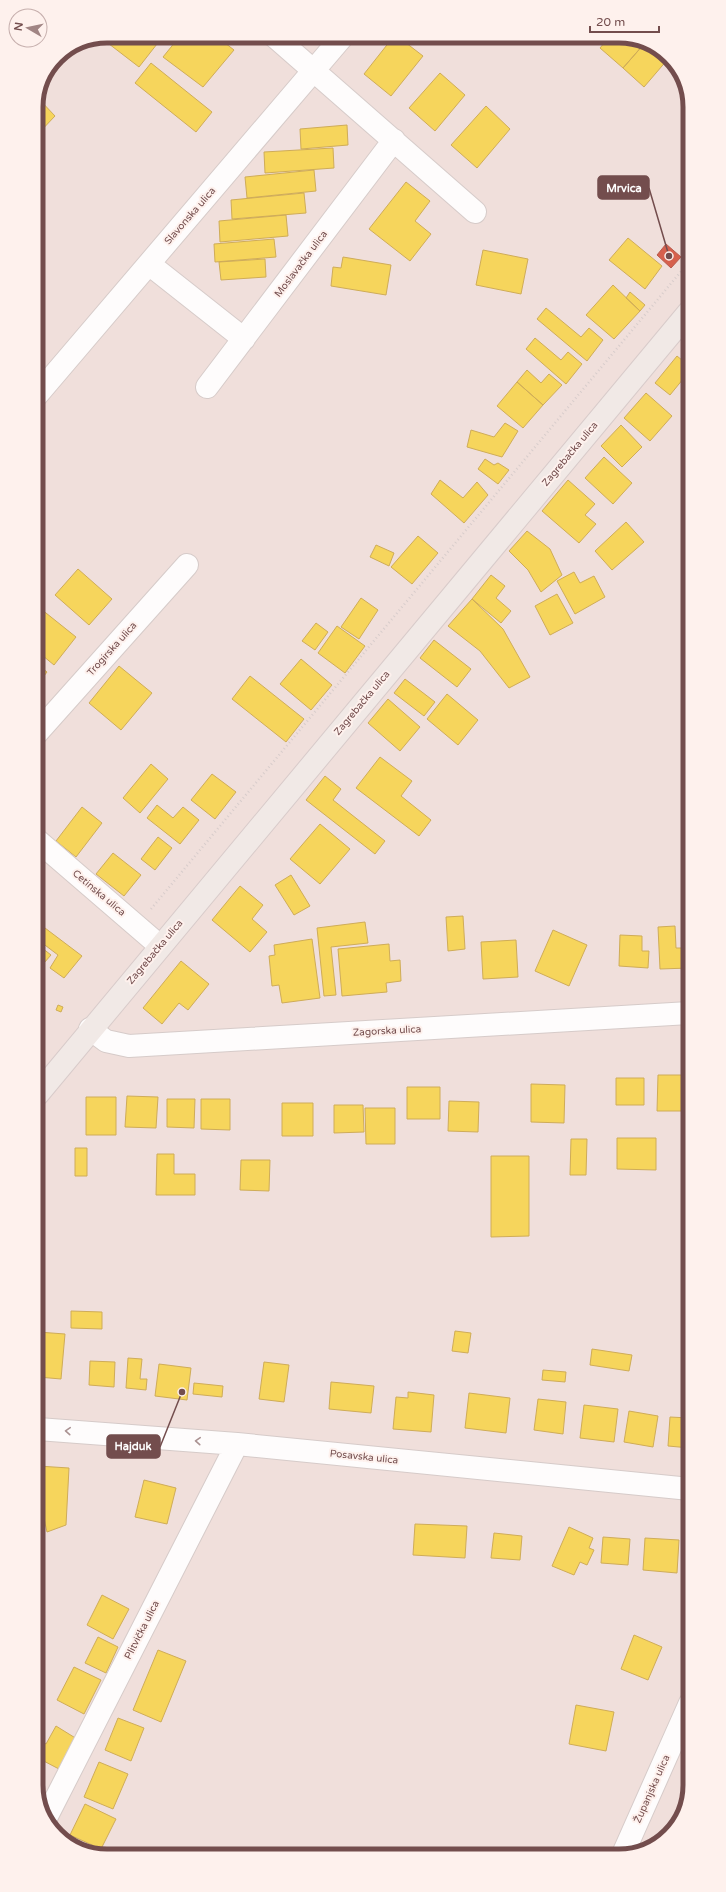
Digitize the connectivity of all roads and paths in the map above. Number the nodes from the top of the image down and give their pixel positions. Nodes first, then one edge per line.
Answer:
1 (282, 43) edge
2 (338, 43) edge
3 (315, 70) junction
4 (394, 140) junction
5 (475, 212) dead end
6 (149, 264) junction
7 (683, 269) edge
8 (683, 325) edge
9 (244, 339) junction
10 (43, 387) edge
11 (207, 387) dead end
12 (187, 566) dead end
13 (43, 726) edge
14 (43, 845) edge
15 (137, 925) junction
16 (160, 946) junction
17 (683, 1013) edge
18 (90, 1029) junction
19 (43, 1088) edge
20 (43, 1429) edge
21 (237, 1444) junction
22 (683, 1488) edge
23 (683, 1719) edge
24 (49, 1812) edge
25 (626, 1848) edge

1 - 3 street
2 - 3 street, Slavonska ulica
3 - 4 street
3 - 6 street, Slavonska ulica
4 - 5 street
4 - 9 street, Moslavačka ulica
6 - 9 street
6 - 10 street, Slavonska ulica
7 - 15 path
8 - 16 main road, Zagrebačka ulica
9 - 11 street, Moslavačka ulica
12 - 13 street, Trogirska ulica
14 - 15 street, Cetinska ulica
15 - 16 street, Cetinska ulica
16 - 18 main road, Zagrebačka ulica
17 - 18 street, Zagorska ulica
18 - 19 main road, Zagrebačka ulica
21 -> 20 street, Posavska ulica
21 - 22 street, Posavska ulica
21 - 24 street, Plitvička ulica
23 - 25 street, Županjska ulica

